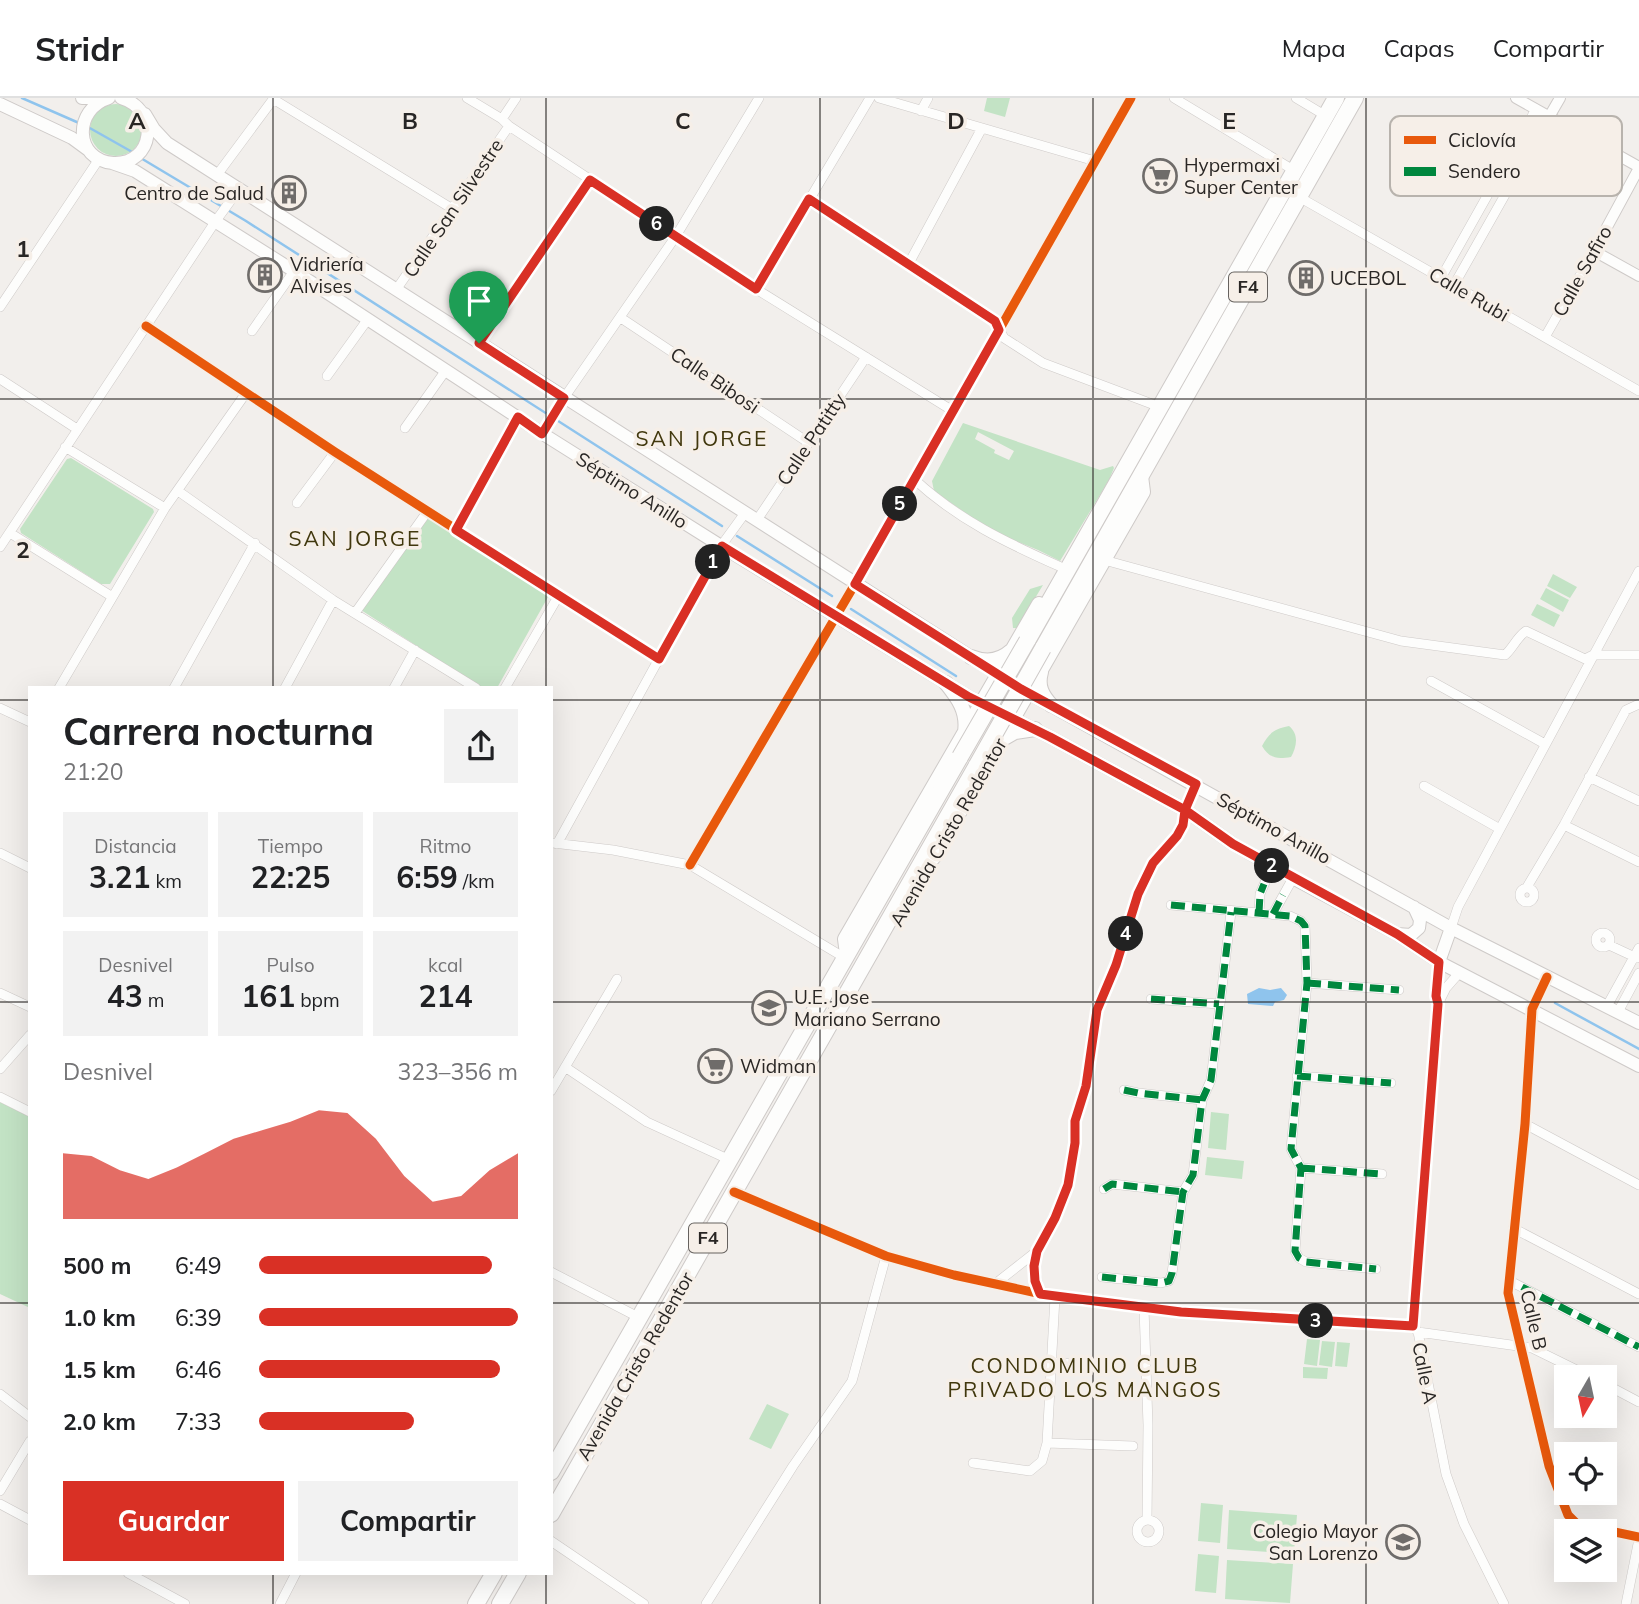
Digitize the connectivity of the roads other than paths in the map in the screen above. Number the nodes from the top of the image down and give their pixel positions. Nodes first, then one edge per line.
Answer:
1 (82, 98) edge
2 (103, 98) edge
3 (109, 98) edge
4 (121, 98) edge
5 (467, 98) edge
6 (516, 98) edge
7 (759, 98) edge
8 (870, 98) edge
9 (879, 98) edge
10 (928, 98) edge
11 (1131, 98) edge
12 (1174, 98) edge
13 (1297, 98) edge
14 (1336, 98) edge
15 (1355, 98) edge
16 (1516, 98) edge
17 (1542, 98) edge
18 (1560, 98) edge
19 (273, 99) edge
20 (0, 104) edge
21 (140, 106) edge
22 (1536, 109) junction
23 (921, 111) junction
24 (1326, 116) junction
25 (1532, 116) edge
26 (1547, 116) edge
27 (1550, 116) edge
28 (505, 122) junction
29 (982, 128) junction
30 (96, 157) junction
31 (1622, 158) edge
32 (1095, 161) junction
33 (112, 163) junction
34 (1639, 167) edge
35 (1294, 171) junction
36 (217, 175) junction
37 (590, 180) junction
38 (239, 189) junction
39 (1487, 196) edge
40 (1504, 196) edge
41 (1298, 197) junction
42 (809, 199) junction
43 (451, 208) junction
44 (215, 222) junction
45 (676, 236) junction
46 (1594, 251) junction
47 (908, 265) junction
48 (294, 271) junction
49 (1639, 276) edge
50 (1441, 278) junction
51 (1454, 285) junction
52 (756, 289) junction
53 (397, 290) junction
54 (0, 307) edge
55 (621, 318) junction
56 (368, 319) junction
57 (145, 326) junction
58 (999, 330) junction
59 (252, 331) dead end
60 (1545, 337) junction
61 (479, 343) junction
62 (866, 357) junction
63 (446, 370) junction
64 (327, 376) dead end
65 (0, 379) edge
66 (1639, 391) edge
67 (246, 393) junction
68 (564, 398) junction
69 (1160, 407) junction
70 (953, 411) junction
71 (518, 417) junction
72 (405, 428) dead end
73 (77, 429) junction
74 (546, 429) junction
75 (809, 443) junction
76 (65, 447) junction
77 (335, 452) junction
78 (1126, 468) junction
79 (1141, 476) junction
80 (914, 479) junction
81 (178, 491) junction
82 (298, 503) dead end
83 (165, 508) junction
84 (427, 512) junction
85 (745, 513) junction
86 (757, 520) junction
87 (456, 530) junction
88 (10, 533) junction
89 (255, 543) junction
90 (722, 546) junction
91 (0, 547) edge
92 (1104, 560) junction
93 (1061, 567) junction
94 (1639, 571) edge
95 (855, 584) junction
96 (111, 596) junction
97 (559, 596) junction
98 (333, 600) junction
99 (355, 612) junction
100 (835, 616) junction
101 (1020, 644) junction
102 (415, 650) junction
103 (1593, 655) junction
104 (1639, 655) edge
105 (971, 657) junction
106 (659, 659) junction
107 (1002, 669) junction
108 (1035, 681) junction
109 (1431, 681) dead end
110 (946, 683) junction
111 (60, 686) edge
112 (175, 686) edge
113 (286, 686) edge
114 (395, 686) edge
115 (473, 686) edge
116 (506, 686) edge
117 (1639, 704) edge
118 (1051, 705) junction
119 (0, 708) edge
120 (979, 709) junction
121 (28, 721) edge
122 (1035, 729) junction
123 (1006, 730) junction
124 (964, 733) junction
125 (1545, 744) junction
126 (1590, 777) junction
127 (1196, 784) junction
128 (1424, 786) dead end
129 (1639, 801) edge
130 (1185, 810) junction
131 (1564, 825) junction
132 (1500, 829) junction
133 (554, 843) edge
134 (0, 853) edge
135 (1639, 862) edge
136 (690, 865) junction
137 (1272, 866) junction
138 (28, 867) edge
139 (1293, 878) junction
140 (1527, 887) dead end
141 (1171, 905) dead end
142 (1414, 907) junction
143 (1231, 912) junction
144 (1259, 913) junction
145 (1273, 914) junction
146 (1451, 928) junction
147 (1397, 934) junction
148 (1609, 945) dead end
149 (1638, 955) edge
150 (846, 956) junction
151 (1439, 962) junction
152 (864, 963) junction
153 (1460, 972) junction
154 (1639, 973) edge
155 (1547, 977) junction
156 (617, 979) dead end
157 (1307, 983) junction
158 (1399, 989) dead end
159 (0, 993) edge
160 (1151, 999) dead end
161 (1219, 1004) junction
162 (1438, 1004) junction
163 (28, 1006) edge
164 (1532, 1009) junction
165 (1612, 1009) junction
166 (1639, 1023) edge
167 (28, 1037) edge
168 (1639, 1066) edge
169 (565, 1067) junction
170 (0, 1069) edge
171 (1297, 1076) junction
172 (1391, 1083) dead end
173 (553, 1088) edge
174 (1124, 1090) dead end
175 (0, 1097) edge
176 (1202, 1100) junction
177 (28, 1111) edge
178 (756, 1115) junction
179 (1525, 1124) junction
180 (730, 1160) junction
181 (1301, 1168) junction
182 (1382, 1174) dead end
183 (1639, 1185) edge
184 (1104, 1189) dead end
185 (734, 1192) junction
186 (1183, 1192) junction
187 (701, 1210) junction
188 (1513, 1228) junction
189 (710, 1235) junction
190 (1037, 1251) junction
191 (886, 1256) junction
192 (1376, 1269) dead end
193 (553, 1273) edge
194 (1102, 1277) dead end
195 (1508, 1280) junction
196 (995, 1284) junction
197 (1040, 1294) junction
198 (1639, 1294) edge
199 (1055, 1297) junction
200 (674, 1299) junction
201 (1144, 1308) junction
202 (640, 1318) junction
203 (1415, 1329) junction
204 (1522, 1346) junction
205 (1639, 1348) edge
206 (1051, 1362) junction
207 (1567, 1365) edge
208 (1107, 1367) dead end
209 (1617, 1390) edge
210 (0, 1394) edge
211 (1639, 1402) edge
212 (28, 1415) edge
213 (1047, 1443) junction
214 (28, 1444) edge
215 (1133, 1446) dead end
216 (973, 1463) dead end
217 (553, 1469) edge
218 (0, 1491) edge
219 (0, 1504) edge
220 (553, 1511) edge
221 (28, 1519) edge
222 (1147, 1520) dead end
223 (1639, 1538) edge
224 (553, 1542) edge
225 (132, 1575) edge
226 (295, 1575) edge
227 (493, 1575) edge
228 (516, 1575) edge
229 (185, 1604) edge
230 (280, 1604) edge
231 (476, 1604) edge
232 (500, 1604) edge
233 (644, 1604) edge
234 (706, 1604) edge
235 (1504, 1604) edge
236 (1626, 1604) edge

1 - 2 main road
3 - 30 main road
4 - 21 main road
5 - 28 street
6 - 28 street, Calle San Silvestre
7 - 45 street
8 - 42 street
9 - 23 street
10 - 23 street
11 - 32 street
12 - 35 street
13 - 24 street
14 - 24 highway, Avenida Cristo Redentor / F4
15 - 41 highway, Avenida Cristo Redentor / F4
16 - 22 street
17 - 22 street
18 - 27 street
19 - 36 street
19 - 43 street
20 - 30 main road
21 - 33 main road
21 - 36 main road
22 - 25 street
22 - 26 street
23 - 29 street
24 - 35 highway, Avenida Cristo Redentor / F4
28 - 37 street
28 - 43 street, Calle San Silvestre
29 - 32 street
29 - 47 street
30 - 33 main road, Séptimo Anillo
30 - 54 street
31 - 34 street
32 - 58 street
33 - 44 main road, Séptimo Anillo
34 - 46 street, Calle Safiro
35 - 69 highway, Avenida Cristo Redentor / F4
36 - 38 main road
37 - 45 street
37 - 61 street
38 - 44 street
38 - 53 main road
39 - 50 street
40 - 51 street
41 - 50 street, Calle Rubi
41 - 79 highway, Avenida Cristo Redentor / F4
42 - 47 street
42 - 52 street
43 - 53 street, Calle San Silvestre
44 - 48 main road, Séptimo Anillo
44 - 57 street
45 - 52 street
45 - 55 street
46 - 49 street
46 - 60 street, Calle Safiro
47 - 58 street
48 - 56 main road, Séptimo Anillo
48 - 59 street
50 - 51 street, Calle Rubi
51 - 60 street, Calle Rubi
52 - 62 street
53 - 61 main road
55 - 68 street
55 - 75 street, Calle Bibosi
56 - 63 main road, Séptimo Anillo
56 - 64 street
57 - 67 street
57 - 73 street
58 - 69 street
58 - 70 street
60 - 66 street, Calle Rubi
61 - 68 main road
62 - 70 street
62 - 75 street, Calle Patitty
63 - 71 main road, Séptimo Anillo
63 - 72 street
65 - 73 street
67 - 77 street
67 - 81 street
68 - 74 street
68 - 85 main road
69 - 78 highway, Avenida Cristo Redentor / F4
70 - 80 street
71 - 74 main road, Séptimo Anillo
71 - 87 street
73 - 76 street
74 - 90 main road, Séptimo Anillo
75 - 86 street, Calle Patitty
76 - 83 street
76 - 88 street
77 - 82 street
77 - 84 street
78 - 93 main road, Avenida Cristo Redentor
78 - 101 highway, Avenida Cristo Redentor / F4
79 - 92 main road, Avenida Cristo Redentor
79 - 152 highway, Avenida Cristo Redentor / F4, bridge
80 - 93 street
80 - 95 street
81 - 83 street
81 - 89 street
83 - 96 street
84 - 87 street
84 - 99 street
85 - 86 main road
85 - 90 street
86 - 95 main road
87 - 97 street
88 - 91 street
88 - 96 street
89 - 98 street
89 - 112 street
90 - 100 main road, Séptimo Anillo
90 - 106 street
92 - 103 street
92 - 108 main road, Avenida Cristo Redentor
93 - 101 main road, Avenida Cristo Redentor
94 - 103 street
95 - 100 street
95 - 105 main road
96 - 111 street
97 - 106 street
97 - 116 street
98 - 99 street
98 - 113 street
99 - 102 street
100 - 110 main road, Séptimo Anillo
100 - 136 street
101 - 105 main road
101 - 107 main road, Avenida Cristo Redentor
101 - 150 highway, Avenida Cristo Redentor / F4, bridge
102 - 114 street
102 - 115 street
103 - 104 street
103 - 125 street
105 - 107 main road
106 - 133 street
107 - 108 main road
107 - 120 main road, Avenida Cristo Redentor
108 - 118 main road, Séptimo Anillo
108 - 118 main road
108 - 123 main road, Avenida Cristo Redentor
109 - 125 street
110 - 120 main road, Séptimo Anillo
110 - 124 main road
117 - 126 street
118 - 127 main road, Séptimo Anillo
119 - 121 street
120 - 123 main road
120 - 124 main road, Avenida Cristo Redentor
122 - 123 main road, Séptimo Anillo
122 - 123 main road
122 - 130 main road, Séptimo Anillo
123 - 152 main road, Avenida Cristo Redentor
124 - 150 main road, Avenida Cristo Redentor
125 - 132 street
126 - 129 street
126 - 131 street
127 - 130 street
127 - 142 main road, Séptimo Anillo
128 - 132 street
130 - 137 main road, Séptimo Anillo
130 - 190 street
131 - 135 street
131 - 140 street
132 - 146 street
133 - 136 street
134 - 138 street
136 - 150 street
137 - 139 street, Séptimo Anillo
137 - 144 street
139 - 145 street
139 - 147 main road, Séptimo Anillo
141 - 143 street
142 - 146 main road, Séptimo Anillo
142 - 147 main road
143 - 144 street
143 - 161 street
144 - 145 street
145 - 157 street
146 - 151 main road
146 - 155 main road, Séptimo Anillo
147 - 151 main road, Séptimo Anillo
148 - 149 street
149 - 165 street
150 - 178 highway, Avenida Cristo Redentor / F4
151 - 153 main road, Séptimo Anillo
151 - 162 street, Calle A
152 - 185 highway, Avenida Cristo Redentor / F4
153 - 162 street
153 - 164 main road, Séptimo Anillo
154 - 165 street
155 - 164 street
155 - 165 main road, Séptimo Anillo
156 - 169 street
157 - 158 street
157 - 171 street
159 - 163 street
160 - 161 street
161 - 176 street
162 - 203 street, Calle A
164 - 168 main road, Séptimo Anillo
164 - 179 street, Calle B
165 - 166 main road, Séptimo Anillo
167 - 170 street
169 - 173 street
169 - 180 street
171 - 172 street
171 - 181 street
174 - 176 street
175 - 177 street
176 - 186 street
178 - 180 highway, Avenida Cristo Redentor / F4
178 - 189 highway
179 - 183 street
179 - 188 street, Calle B
180 - 187 highway, Avenida Cristo Redentor / F4
181 - 182 street
181 - 192 street
184 - 186 street
185 - 189 highway, Avenida Cristo Redentor / F4
185 - 191 street
186 - 194 street
187 - 200 highway
187 - 202 highway, Avenida Cristo Redentor / F4
188 - 195 street, Calle B
188 - 198 street
189 - 200 highway, Avenida Cristo Redentor / F4
190 - 196 street
190 - 197 street
191 - 196 street
191 - 234 street
193 - 202 street
195 - 204 street, Calle B
195 - 205 street
196 - 197 street
197 - 199 street
199 - 201 street
199 - 206 street
200 - 220 highway, Avenida Cristo Redentor / F4
201 - 203 street
201 - 222 street
202 - 217 highway, Avenida Cristo Redentor / F4
203 - 204 street
203 - 235 street, Calle A
204 - 207 street
204 - 223 street, Calle B
206 - 208 street
206 - 213 street
209 - 211 street
210 - 212 street
213 - 215 street
213 - 216 street
214 - 218 street
219 - 221 street
223 - 236 street
224 - 233 street
225 - 229 street
226 - 230 street
227 - 231 highway
228 - 232 highway

